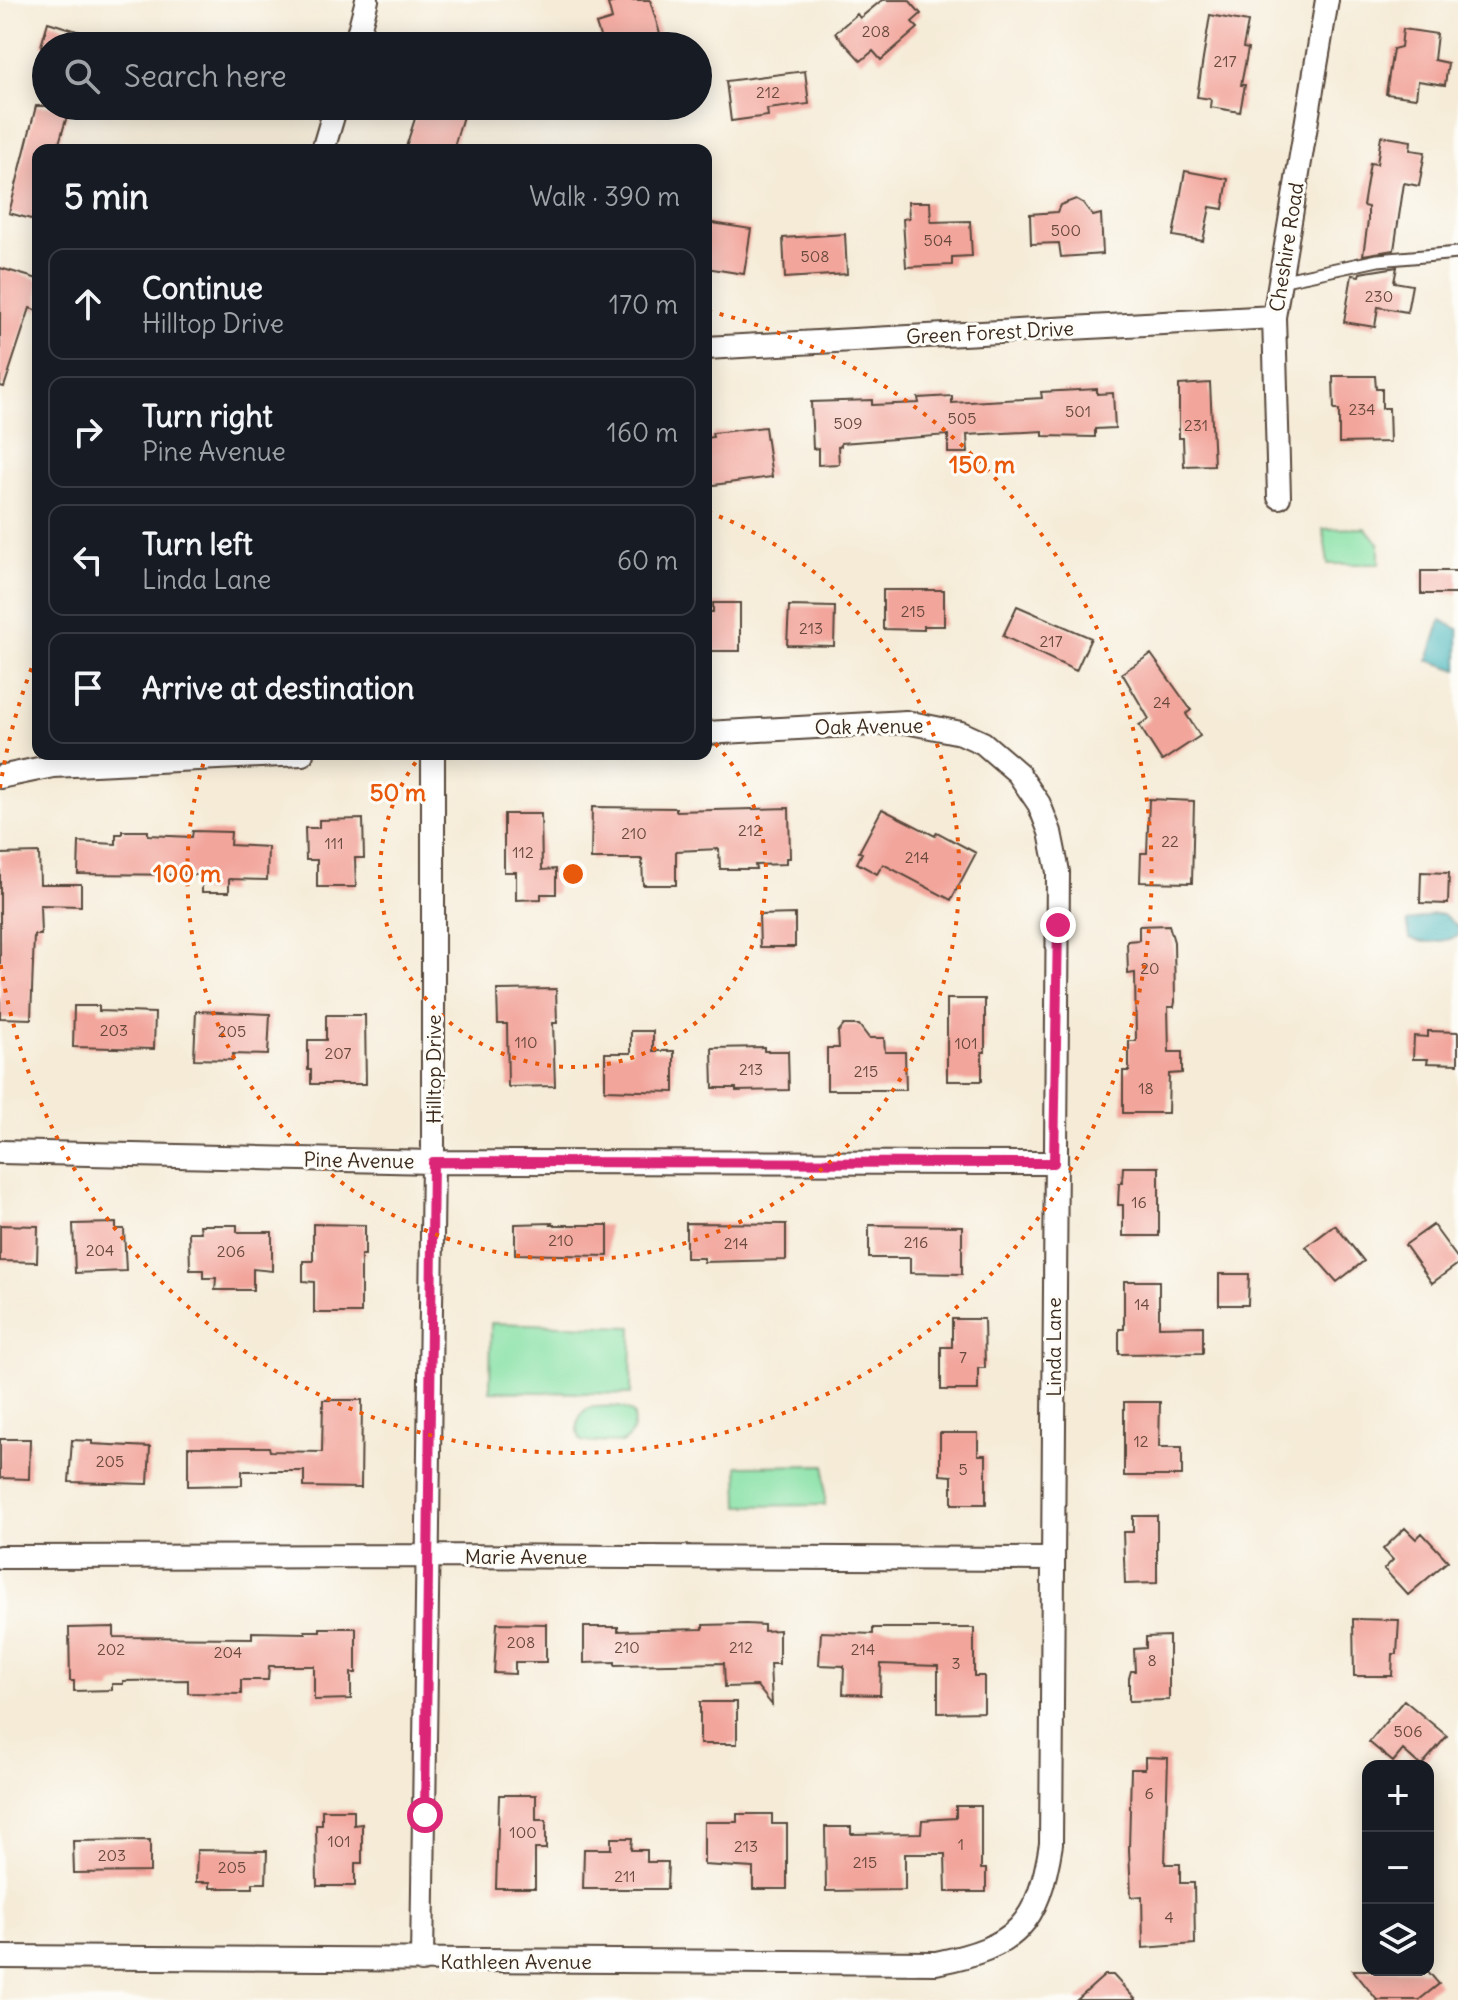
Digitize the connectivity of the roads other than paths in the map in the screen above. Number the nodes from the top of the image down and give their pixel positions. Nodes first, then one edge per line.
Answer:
1 (367, 0) edge
2 (1327, 0) edge
3 (359, 32) edge
4 (332, 120) edge
5 (325, 144) edge
6 (1458, 253) edge
7 (1280, 281) junction
8 (1274, 317) junction
9 (712, 348) edge
10 (1279, 497) dead end
11 (712, 733) edge
12 (130, 760) edge
13 (433, 760) edge
14 (1018, 773) joint
15 (0, 777) edge
16 (0, 1152) edge
17 (433, 1162) junction
18 (1054, 1163) junction
19 (429, 1556) junction
20 (0, 1557) edge
21 (1052, 1559) junction
22 (1023, 1925) joint
23 (0, 1957) edge
24 (422, 1961) junction

1 - 3 street
2 - 7 street, Cheshire Road
4 - 5 street
6 - 7 lane
7 - 8 street, Cheshire Road
8 - 9 street, Green Forest Drive
8 - 10 street, Cheshire Road
11 - 14 street, Oak Avenue
12 - 15 street
13 - 17 street, Hilltop Drive
14 - 18 street, Linda Lane
16 - 17 street, Pine Avenue
17 - 18 street, Pine Avenue
17 - 19 street, Hilltop Drive
18 - 21 street, Linda Lane
19 - 20 street, Marie Avenue
19 - 21 street, Marie Avenue
19 - 24 street, Hilltop Drive
21 - 22 street, Linda Lane
22 - 24 street, Kathleen Avenue
23 - 24 street, Kathleen Avenue

